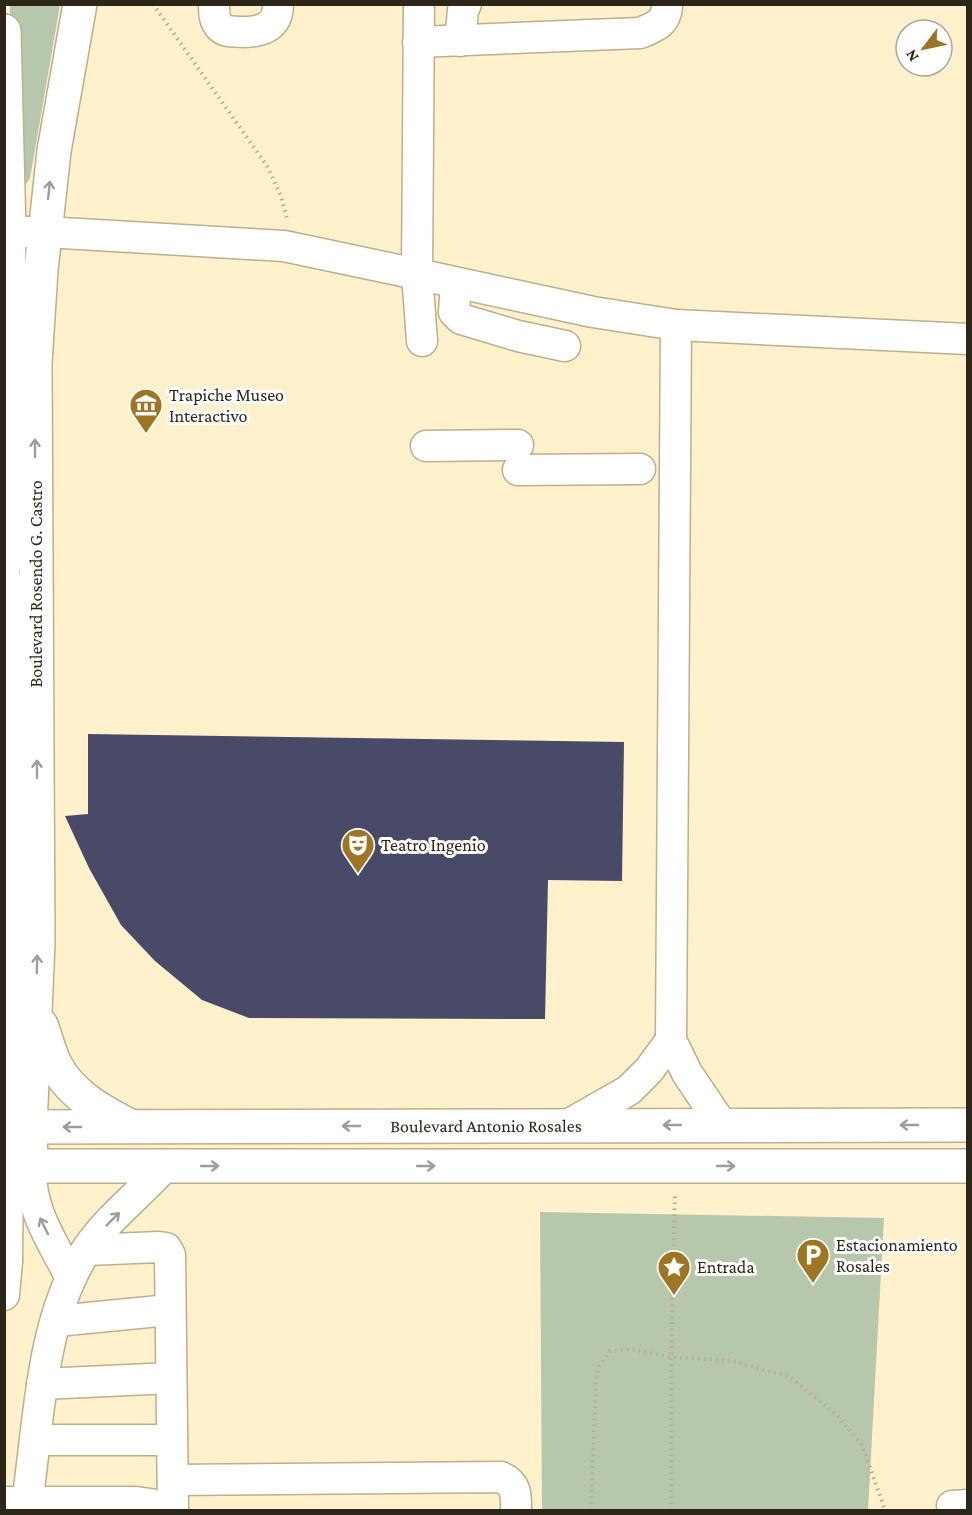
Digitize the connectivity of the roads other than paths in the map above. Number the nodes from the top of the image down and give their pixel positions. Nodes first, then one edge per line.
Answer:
1 (80, 4) edge
2 (214, 4) edge
3 (278, 4) edge
4 (419, 4) edge
5 (466, 4) edge
6 (667, 4) edge
7 (4, 31) edge
8 (460, 41) junction
9 (418, 42) junction
10 (7, 232) edge
11 (45, 232) junction
12 (417, 274) junction
13 (456, 283) junction
14 (676, 325) junction
15 (968, 339) edge
16 (422, 341) dead end
17 (565, 346) dead end
18 (426, 446) dead end
19 (640, 469) dead end
20 (4, 565) edge
21 (4, 580) edge
22 (5, 777) edge
23 (5, 889) edge
24 (16, 1018) edge
25 (670, 1040) junction
26 (722, 1125) junction
27 (968, 1125) edge
28 (566, 1126) junction
29 (14, 1127) edge
30 (131, 1127) junction
31 (15, 1166) edge
32 (165, 1166) junction
33 (968, 1166) edge
34 (87, 1250) junction
35 (6, 1259) edge
36 (71, 1278) junction
37 (4, 1295) edge
38 (169, 1310) junction
39 (57, 1321) junction
40 (171, 1378) junction
41 (42, 1384) junction
42 (36, 1440) junction
43 (172, 1440) junction
44 (173, 1479) junction
45 (19, 1505) edge
46 (171, 1510) edge
47 (516, 1510) edge

11 -> 1 main road, Boulevard Rosendo G. Castro
2 - 3 street
4 - 9 street
5 - 8 street
6 - 8 street
7 - 10 main road, Boulevard Rosendo G. Castro
8 - 9 street
9 - 12 street
10 - 11 street
10 - 20 main road, Boulevard Rosendo G. Castro
11 - 12 street
24 -> 11 main road, Boulevard Rosendo G. Castro
12 - 13 street
12 - 16 street
13 - 14 street
13 - 17 street
14 - 15 street
14 - 25 street
18 - 19 street
21 - 22 main road, Boulevard Rosendo G. Castro
22 - 23 main road, Boulevard Rosendo G. Castro
23 - 24 main road, Boulevard Rosendo G. Castro
24 - 29 main road, Boulevard Rosendo G. Castro
24 - 30 main road
25 - 26 street
25 - 28 street
27 -> 26 main road, Boulevard Antonio Rosales
26 -> 28 main road, Boulevard Antonio Rosales
28 -> 30 main road, Boulevard Antonio Rosales
30 -> 29 main road, Boulevard Antonio Rosales
29 - 31 main road, Boulevard Rosendo G. Castro
31 - 32 main road
31 - 35 street
36 -> 31 street
32 -> 33 main road
34 -> 32 street
34 - 36 street
34 - 38 street
35 - 37 street
36 - 39 street
38 - 39 street
38 - 40 street
39 - 41 street
40 - 41 street
40 - 43 street
41 - 42 street
42 - 43 street
42 - 45 street
43 - 44 street
44 - 46 street
44 - 47 street
45 - 46 street

